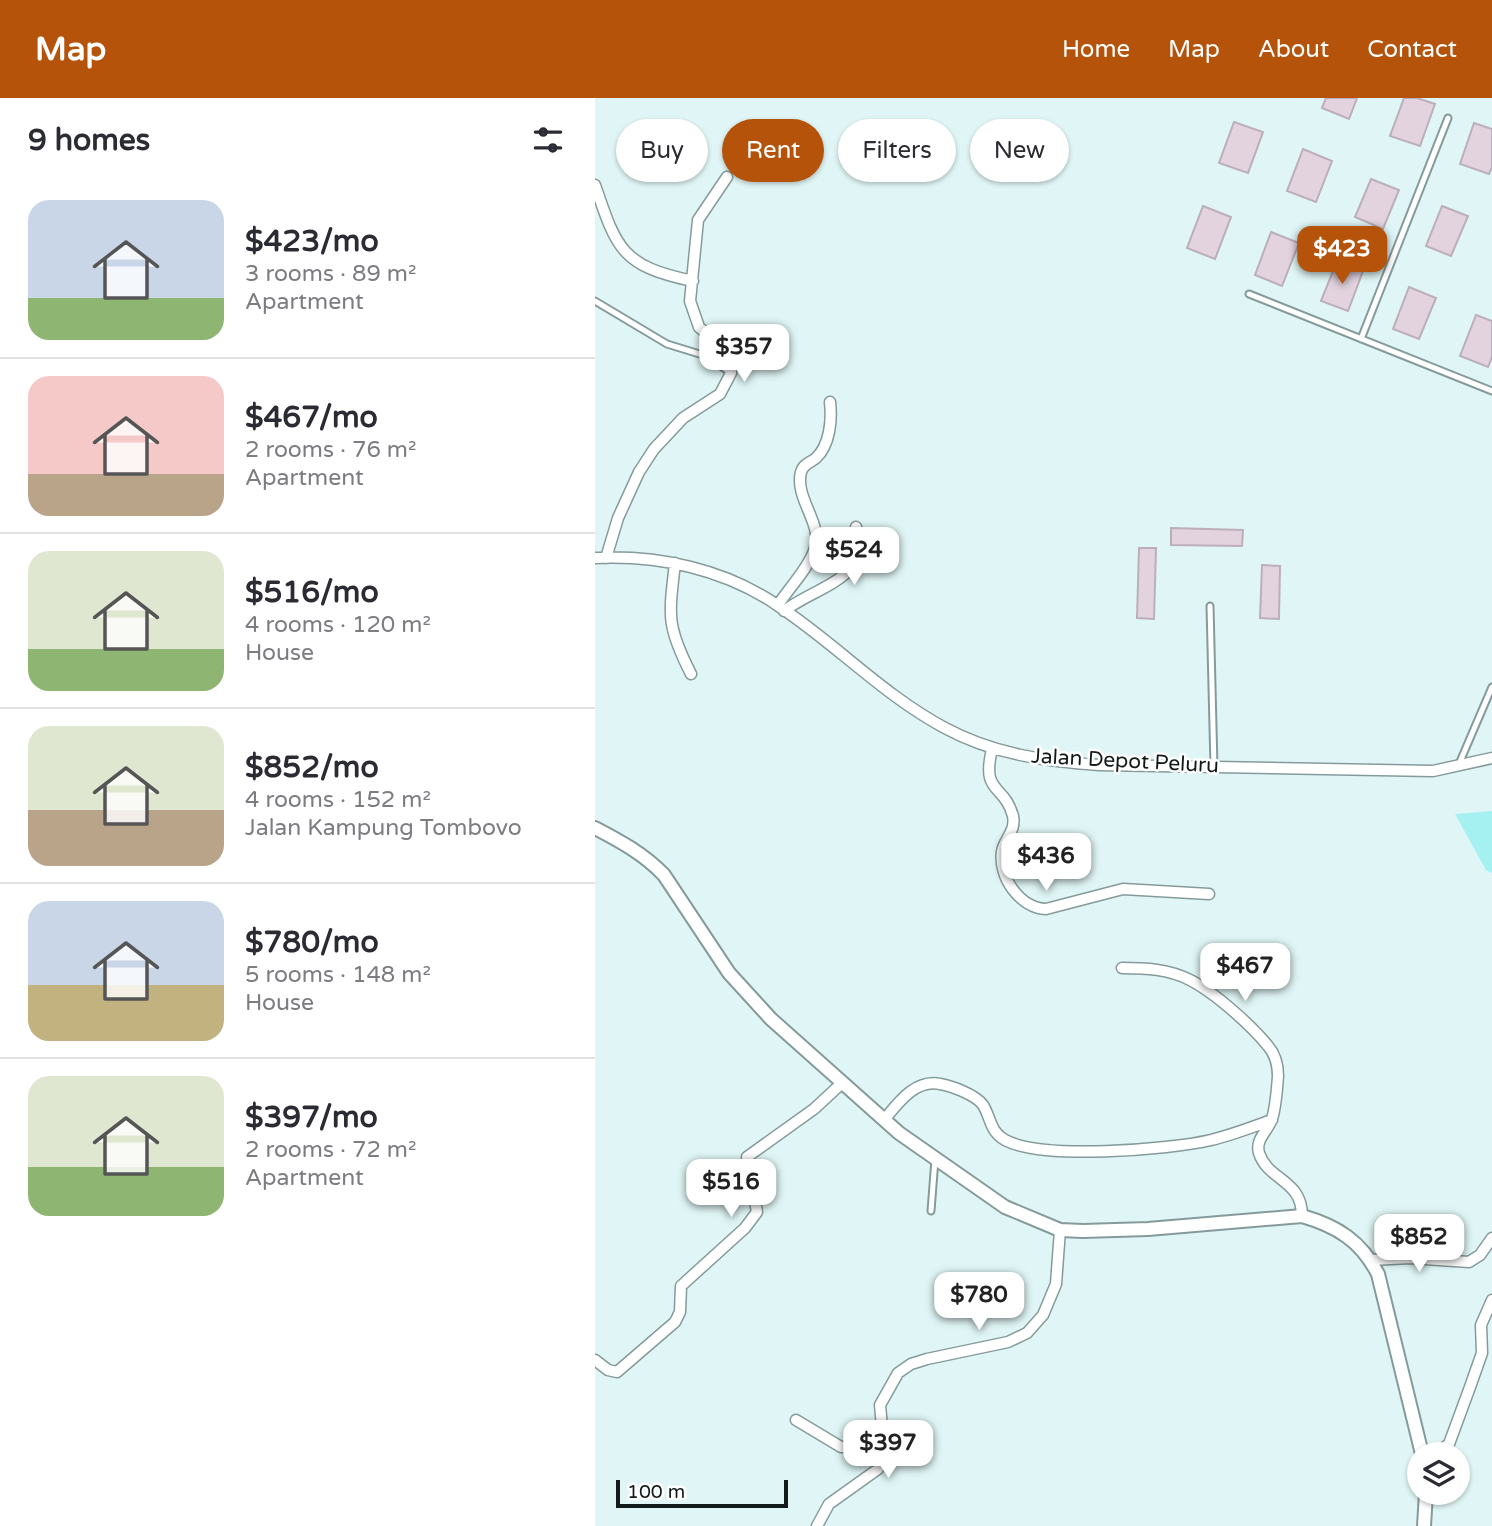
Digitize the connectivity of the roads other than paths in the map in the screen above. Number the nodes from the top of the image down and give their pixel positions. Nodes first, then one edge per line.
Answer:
1 (1448, 118) dead end
2 (724, 182) edge
3 (595, 185) edge
4 (692, 281) junction
5 (1249, 294) dead end
6 (595, 300) edge
7 (1361, 339) junction
8 (731, 373) junction
9 (1492, 391) edge
10 (830, 402) dead end
11 (856, 527) dead end
12 (601, 558) edge
13 (675, 563) junction
14 (1210, 606) dead end
15 (781, 608) junction
16 (691, 674) dead end
17 (1492, 687) edge
18 (992, 749) junction
19 (1492, 758) edge
20 (1214, 767) junction
21 (1457, 767) junction
22 (595, 828) edge
23 (1209, 894) dead end
24 (1122, 968) dead end
25 (841, 1084) junction
26 (884, 1120) junction
27 (1272, 1120) junction
28 (935, 1159) junction
29 (930, 1211) dead end
30 (1302, 1216) junction
31 (1060, 1230) junction
32 (1492, 1238) edge
33 (1371, 1260) junction
34 (1492, 1300) edge
35 (595, 1360) edge
36 (796, 1420) dead end
37 (883, 1437) junction
38 (1419, 1442) edge
39 (1450, 1442) edge
40 (1425, 1505) edge
41 (817, 1526) edge
42 (1424, 1526) edge

1 - 7 lane
2 - 4 street
3 - 4 street
4 - 8 street
5 - 7 lane
6 - 8 lane
7 - 9 lane
8 - 12 street
10 - 15 street
11 - 15 street
12 - 13 street, Jalan Depot Peluru
13 - 15 street, Jalan Depot Peluru
13 - 16 street
14 - 20 lane
15 - 18 street, Jalan Depot Peluru
17 - 21 lane
18 - 20 street, Jalan Depot Peluru
18 - 23 street
19 - 21 street, Jalan Depot Peluru
20 - 21 street, Jalan Depot Peluru
22 - 25 street
24 - 27 street
25 - 26 street
25 - 35 street
26 - 27 street
26 - 28 street
27 - 30 street
28 - 29 lane
28 - 31 street
30 - 31 street
30 - 33 street
31 - 37 street
32 - 33 street
33 - 38 street
34 - 39 street
36 - 37 street
37 - 41 street
40 - 42 street

